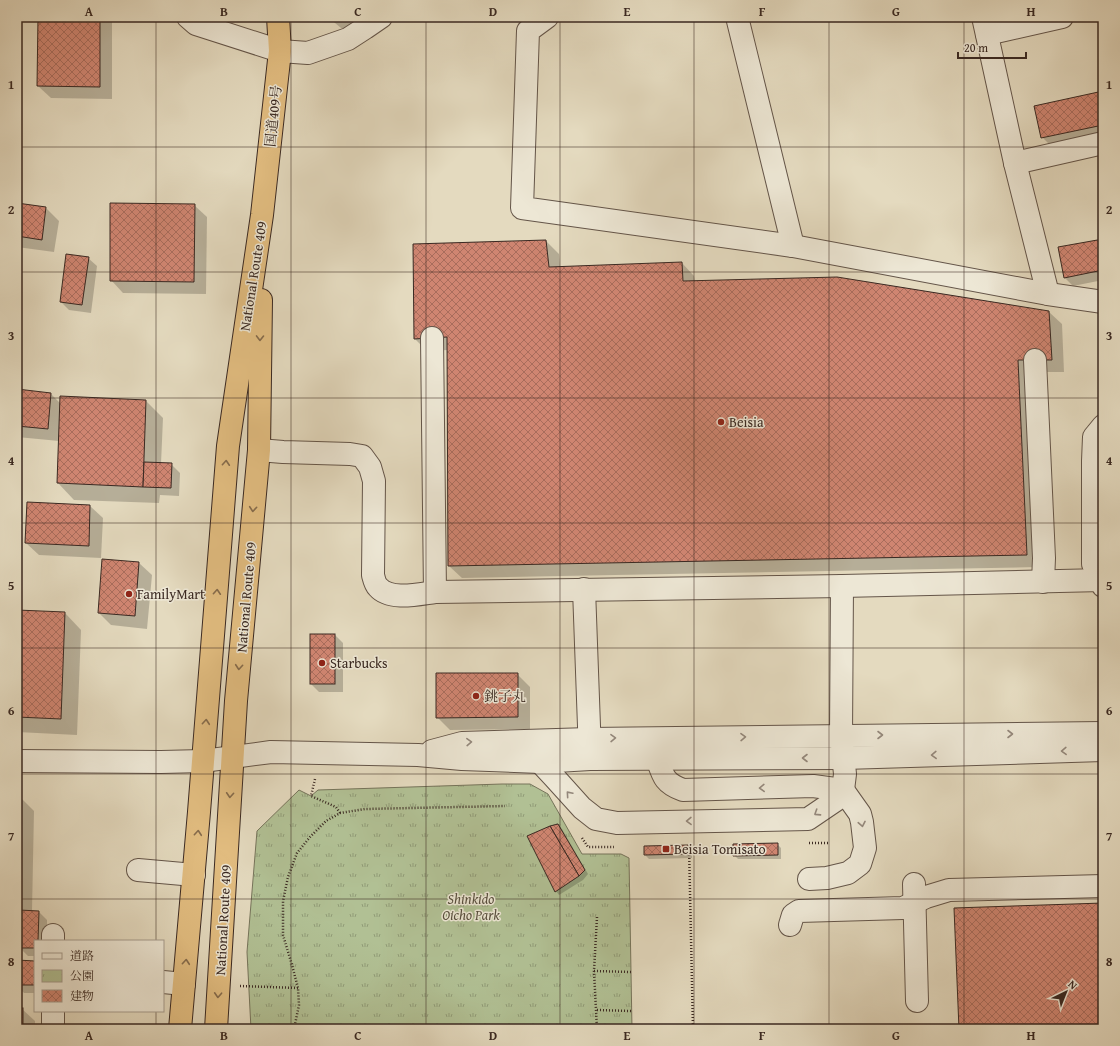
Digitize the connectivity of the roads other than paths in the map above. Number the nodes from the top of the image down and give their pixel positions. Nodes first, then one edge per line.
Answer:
1 (188, 17) edge
2 (278, 17) edge
3 (381, 17) edge
4 (547, 17) edge
5 (737, 17) edge
6 (1062, 17) edge
7 (985, 26) edge
8 (280, 51) junction
9 (1103, 143) edge
10 (1015, 163) junction
11 (262, 215) junction
12 (793, 246) junction
13 (1048, 294) junction
14 (1103, 302) edge
15 (432, 338) dead end
16 (1035, 360) dead end
17 (1103, 426) edge
18 (259, 450) junction
19 (1043, 582) junction
20 (1102, 582) edge
21 (842, 586) junction
22 (584, 589) junction
23 (435, 592) junction
24 (1103, 733) edge
25 (841, 735) junction
26 (590, 749) junction
27 (1103, 750) edge
28 (418, 755) junction
29 (233, 756) junction
30 (657, 758) junction
31 (844, 758) junction
32 (17, 761) edge
33 (203, 761) junction
34 (540, 762) junction
35 (843, 790) junction
36 (138, 870) dead end
37 (194, 875) junction
38 (810, 879) dead end
39 (1103, 886) edge
40 (914, 893) junction
41 (790, 925) dead end
42 (173, 983) edge
43 (917, 1002) dead end
44 (53, 1012) edge
45 (53, 1029) edge
46 (180, 1029) edge
47 (216, 1029) edge

1 - 8 street
2 - 8 highway, 国道409号
3 - 8 street
4 - 12 street
5 - 12 street
6 - 7 street
7 - 10 street
8 - 11 highway, 国道409号
9 - 10 street
10 - 13 street
11 -> 18 highway, National Route 409
33 -> 11 highway, National Route 409
12 - 13 street
13 - 14 street
15 - 23 street
16 - 19 street
17 - 20 street
18 - 23 street
18 -> 29 highway, National Route 409
19 - 20 street
19 - 21 street
21 - 22 street
21 - 25 street
22 - 23 street
22 - 26 street
25 -> 24 street
26 -> 25 street
25 - 31 street
28 -> 26 street
26 - 30 street
26 - 34 street
27 -> 31 street
28 - 29 street
28 - 34 street
29 - 33 street
29 -> 47 highway, National Route 409
31 -> 30 street
35 -> 30 street
31 - 35 street
32 - 33 street
37 -> 33 highway, National Route 409
35 -> 34 street
35 -> 38 street
36 - 37 street
42 -> 37 highway, National Route 409
39 - 40 street
40 - 41 street
40 - 43 street
42 - 46 highway, National Route 409
44 - 45 street

